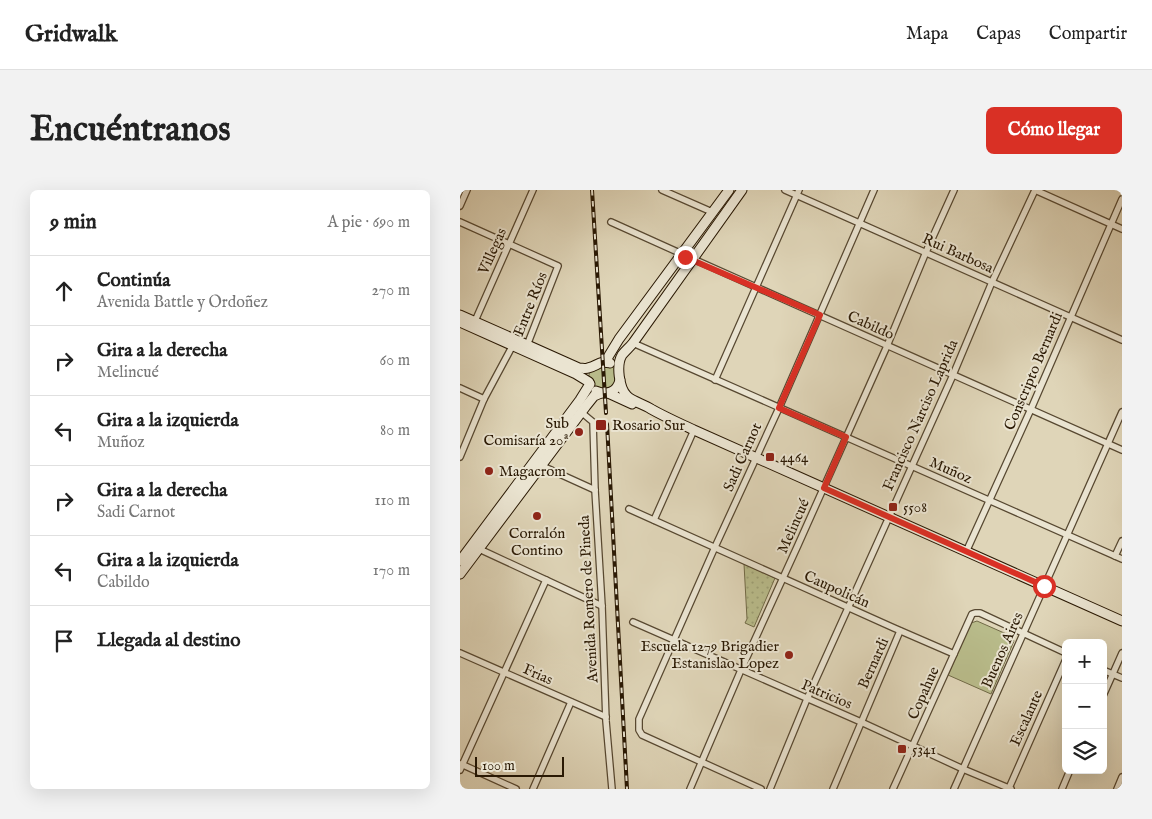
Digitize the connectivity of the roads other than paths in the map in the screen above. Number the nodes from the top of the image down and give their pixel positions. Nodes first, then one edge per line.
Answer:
1 (467, 190) edge
2 (533, 190) edge
3 (662, 190) edge
4 (729, 190) edge
5 (742, 190) edge
6 (784, 190) edge
7 (874, 190) edge
8 (954, 190) edge
9 (1035, 190) edge
10 (798, 193) edge
11 (1122, 199) edge
12 (460, 206) edge
13 (712, 212) junction
14 (460, 222) edge
15 (611, 222) dead end
16 (859, 223) junction
17 (1110, 224) junction
18 (1122, 229) edge
19 (509, 245) junction
20 (926, 252) junction
21 (682, 254) junction
22 (692, 260) junction
23 (992, 282) junction
24 (756, 287) junction
25 (460, 315) edge
26 (820, 315) junction
27 (1070, 317) junction
28 (475, 321) junction
29 (460, 322) edge
30 (1122, 340) edge
31 (514, 343) junction
32 (633, 343) junction
33 (887, 346) junction
34 (526, 348) junction
35 (605, 362) junction
36 (594, 366) junction
37 (953, 375) junction
38 (620, 376) junction
39 (715, 380) junction
40 (589, 383) junction
41 (460, 388) edge
42 (604, 393) junction
43 (484, 399) junction
44 (779, 408) junction
45 (1031, 409) junction
46 (581, 412) junction
47 (1122, 412) edge
48 (658, 414) junction
49 (694, 430) junction
50 (846, 437) junction
51 (1108, 444) junction
52 (1122, 450) edge
53 (460, 457) edge
54 (756, 458) junction
55 (537, 464) junction
56 (912, 466) junction
57 (824, 488) junction
58 (594, 490) junction
59 (989, 501) junction
60 (629, 509) dead end
61 (888, 517) junction
62 (654, 520) junction
63 (1067, 535) junction
64 (1122, 542) edge
65 (474, 547) junction
66 (715, 547) junction
67 (966, 552) junction
68 (1115, 556) junction
69 (1122, 559) edge
70 (460, 561) edge
71 (460, 574) edge
72 (783, 578) junction
73 (546, 580) junction
74 (1044, 586) junction
75 (602, 606) junction
76 (848, 607) junction
77 (1122, 621) edge
78 (633, 622) dead end
79 (900, 631) junction
80 (1023, 634) junction
81 (674, 641) junction
82 (1062, 652) edge
83 (460, 653) edge
84 (1122, 653) edge
85 (954, 654) junction
86 (1062, 668) edge
87 (741, 670) junction
88 (504, 672) junction
89 (1107, 672) edge
90 (1113, 674) junction
91 (1122, 678) edge
92 (1107, 687) edge
93 (807, 698) junction
94 (571, 702) junction
95 (606, 717) junction
96 (861, 722) junction
97 (912, 745) junction
98 (702, 762) junction
99 (461, 767) edge
100 (963, 769) junction
101 (1068, 774) edge
102 (1122, 777) edge
103 (516, 789) edge
104 (533, 789) edge
105 (612, 789) edge
106 (690, 789) edge
107 (761, 789) edge
108 (770, 789) edge
109 (833, 789) edge
110 (892, 789) edge
111 (954, 789) edge
112 (1010, 789) edge
113 (1062, 789) edge
114 (1117, 789) edge

1 - 12 street
2 - 19 street, Villegas
3 - 13 street
4 - 13 main road
5 - 22 main road
6 - 10 street, Rui Barbosa
7 - 16 street, Sadi Carnot
8 - 20 street, Melincué
9 - 17 street
9 - 23 street, Francisco Narciso Laprida
10 - 16 street, Rui Barbosa
10 - 24 street
11 - 17 street, Conscripto Bernardi
13 - 21 main road
14 - 19 street
15 - 21 street, Cabildo
16 - 20 street, Rui Barbosa
16 - 26 street, Sadi Carnot
17 - 18 street
17 - 27 street, Conscripto Bernardi
19 - 28 street, Villegas
19 - 34 street, Entre Ríos
20 - 23 street, Rui Barbosa
20 - 33 street, Melincué
21 - 22 street, Cabildo
21 - 35 main road
22 - 24 street, Cabildo
22 - 32 main road
23 - 27 street, Rui Barbosa
23 - 37 street, Francisco Narciso Laprida
24 - 26 street, Cabildo
24 - 39 street
25 - 28 main road
26 - 33 street, Cabildo
26 - 44 street, Sadi Carnot
27 - 30 street, Rui Barbosa
27 - 45 street, Conscripto Bernardi
28 - 31 main road
29 - 31 main road
31 - 34 main road
31 - 43 street, Entre Ríos
32 - 38 main road
32 - 39 street, Muñoz
33 - 37 street, Cabildo
33 - 50 street, Melincué
34 - 36 main road
34 - 40 main road
35 - 36 main road
35 - 38 main road
36 - 40 main road
37 - 45 street, Cabildo
37 - 56 street, Francisco Narciso Laprida
38 - 42 main road
38 - 48 main road
39 - 44 street, Muñoz
40 - 42 main road
40 - 55 main road
41 - 43 street
42 - 46 main road
42 - 48 main road
43 - 53 street, Entre Ríos
44 - 50 street, Muñoz
44 - 54 street, Sadi Carnot
45 - 51 street, Cabildo
45 - 59 street, Conscripto Bernardi
46 - 55 main road
46 - 58 street, Avenida Romero de Pineda
47 - 51 street, Buenos Aires
48 - 49 main road
49 - 54 main road
49 - 62 street
50 - 56 street, Muñoz
50 - 57 street, Melincué
51 - 52 street, Cabildo
51 - 63 street, Buenos Aires
54 - 57 main road
54 - 66 street, Sadi Carnot
55 - 58 street
55 - 65 main road
56 - 59 street, Muñoz
56 - 61 street, Francisco Narciso Laprida
57 - 61 main road
57 - 72 street, Melincué
58 - 75 street, Avenida Romero de Pineda
59 - 63 street, Muñoz
59 - 67 street, Conscripto Bernardi
60 - 62 street, Caupolicán
61 - 67 main road
61 - 76 street, Francisco Narciso Laprida
62 - 66 street, Caupolicán
63 - 68 street, Muñoz
63 - 74 street, Buenos Aires
64 - 68 street
65 - 70 main road
65 - 71 main road
65 - 73 street
66 - 72 street, Caupolicán
66 - 81 street, Sadi Carnot
67 - 74 main road
68 - 69 street, Muñoz
72 - 76 street, Caupolicán
72 - 87 street, Melincué
73 - 75 street
73 - 88 street
74 - 77 main road
74 - 80 street, Buenos Aires
75 - 95 street, Avenida Romero de Pineda
76 - 79 street, Caupolicán
76 - 93 street, Francisco Narciso Laprida
78 - 81 street, Patricios
79 - 85 street, Caupolicán
79 - 96 street, Bernardi
80 - 82 street
80 - 85 street, Copahue
80 - 100 street, Buenos Aires
81 - 87 street, Patricios
81 - 98 street, Sadi Carnot
83 - 88 street, Frias
84 - 90 street
85 - 97 street, Copahue
86 - 112 street, Escalante
87 - 93 street, Patricios
87 - 98 street, Melincué
88 - 94 street, Frias
88 - 99 street
89 - 90 street
90 - 91 street
90 - 92 street
93 - 96 street, Patricios
93 - 108 street, Francisco Narciso Laprida
94 - 95 street, Frias
94 - 104 street
95 - 105 street, Avenida Romero de Pineda
96 - 97 street, Patricios
96 - 109 street, Bernardi
97 - 100 street, Patricios
97 - 110 street, Copahue
98 - 106 street, Melincué
98 - 107 street
99 - 103 street
100 - 111 street, Buenos Aires
100 - 112 street, Patricios
101 - 113 street
102 - 114 street

